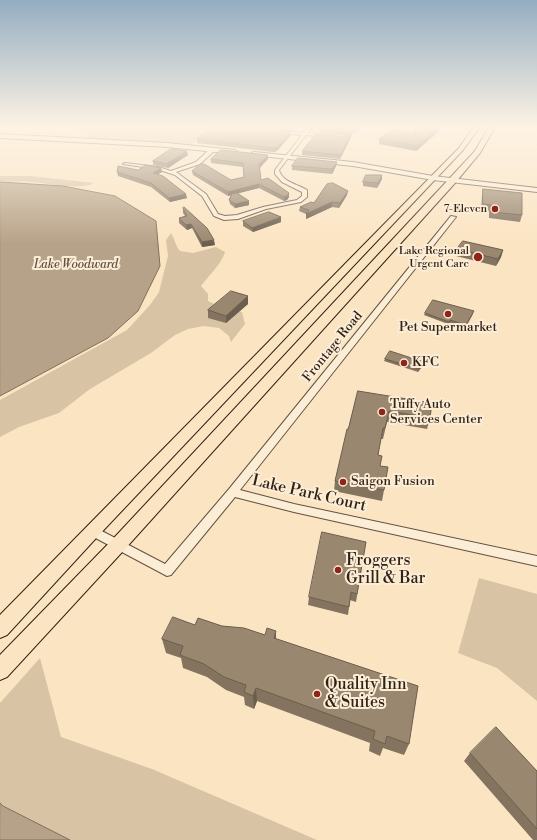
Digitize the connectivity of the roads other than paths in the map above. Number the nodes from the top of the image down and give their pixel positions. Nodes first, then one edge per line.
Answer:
1 (143, 166) edge
2 (187, 166) edge
3 (280, 166) edge
4 (366, 166) edge
5 (444, 166) edge
6 (465, 166) edge
7 (172, 172) junction
8 (433, 178) junction
9 (452, 181) junction
10 (537, 190) edge
11 (453, 217) dead end
12 (348, 266) junction
13 (330, 313) junction
14 (233, 492) junction
15 (92, 531) junction
16 (118, 545) junction
17 (537, 561) edge
18 (0, 629) edge
19 (0, 670) edge

1 - 7 street
2 - 7 street
3 - 7 street
4 - 8 street
5 - 8 main road
6 - 9 main road
8 - 9 street
8 - 12 main road
9 - 10 street
9 - 13 main road
11 - 14 street, Frontage Road
12 - 13 main road
12 - 15 main road
13 - 16 main road
14 - 16 street, Lake Park Court
14 - 17 street, Lake Park Court
15 - 16 street, Lake Park Court
15 - 18 main road
16 - 19 main road

